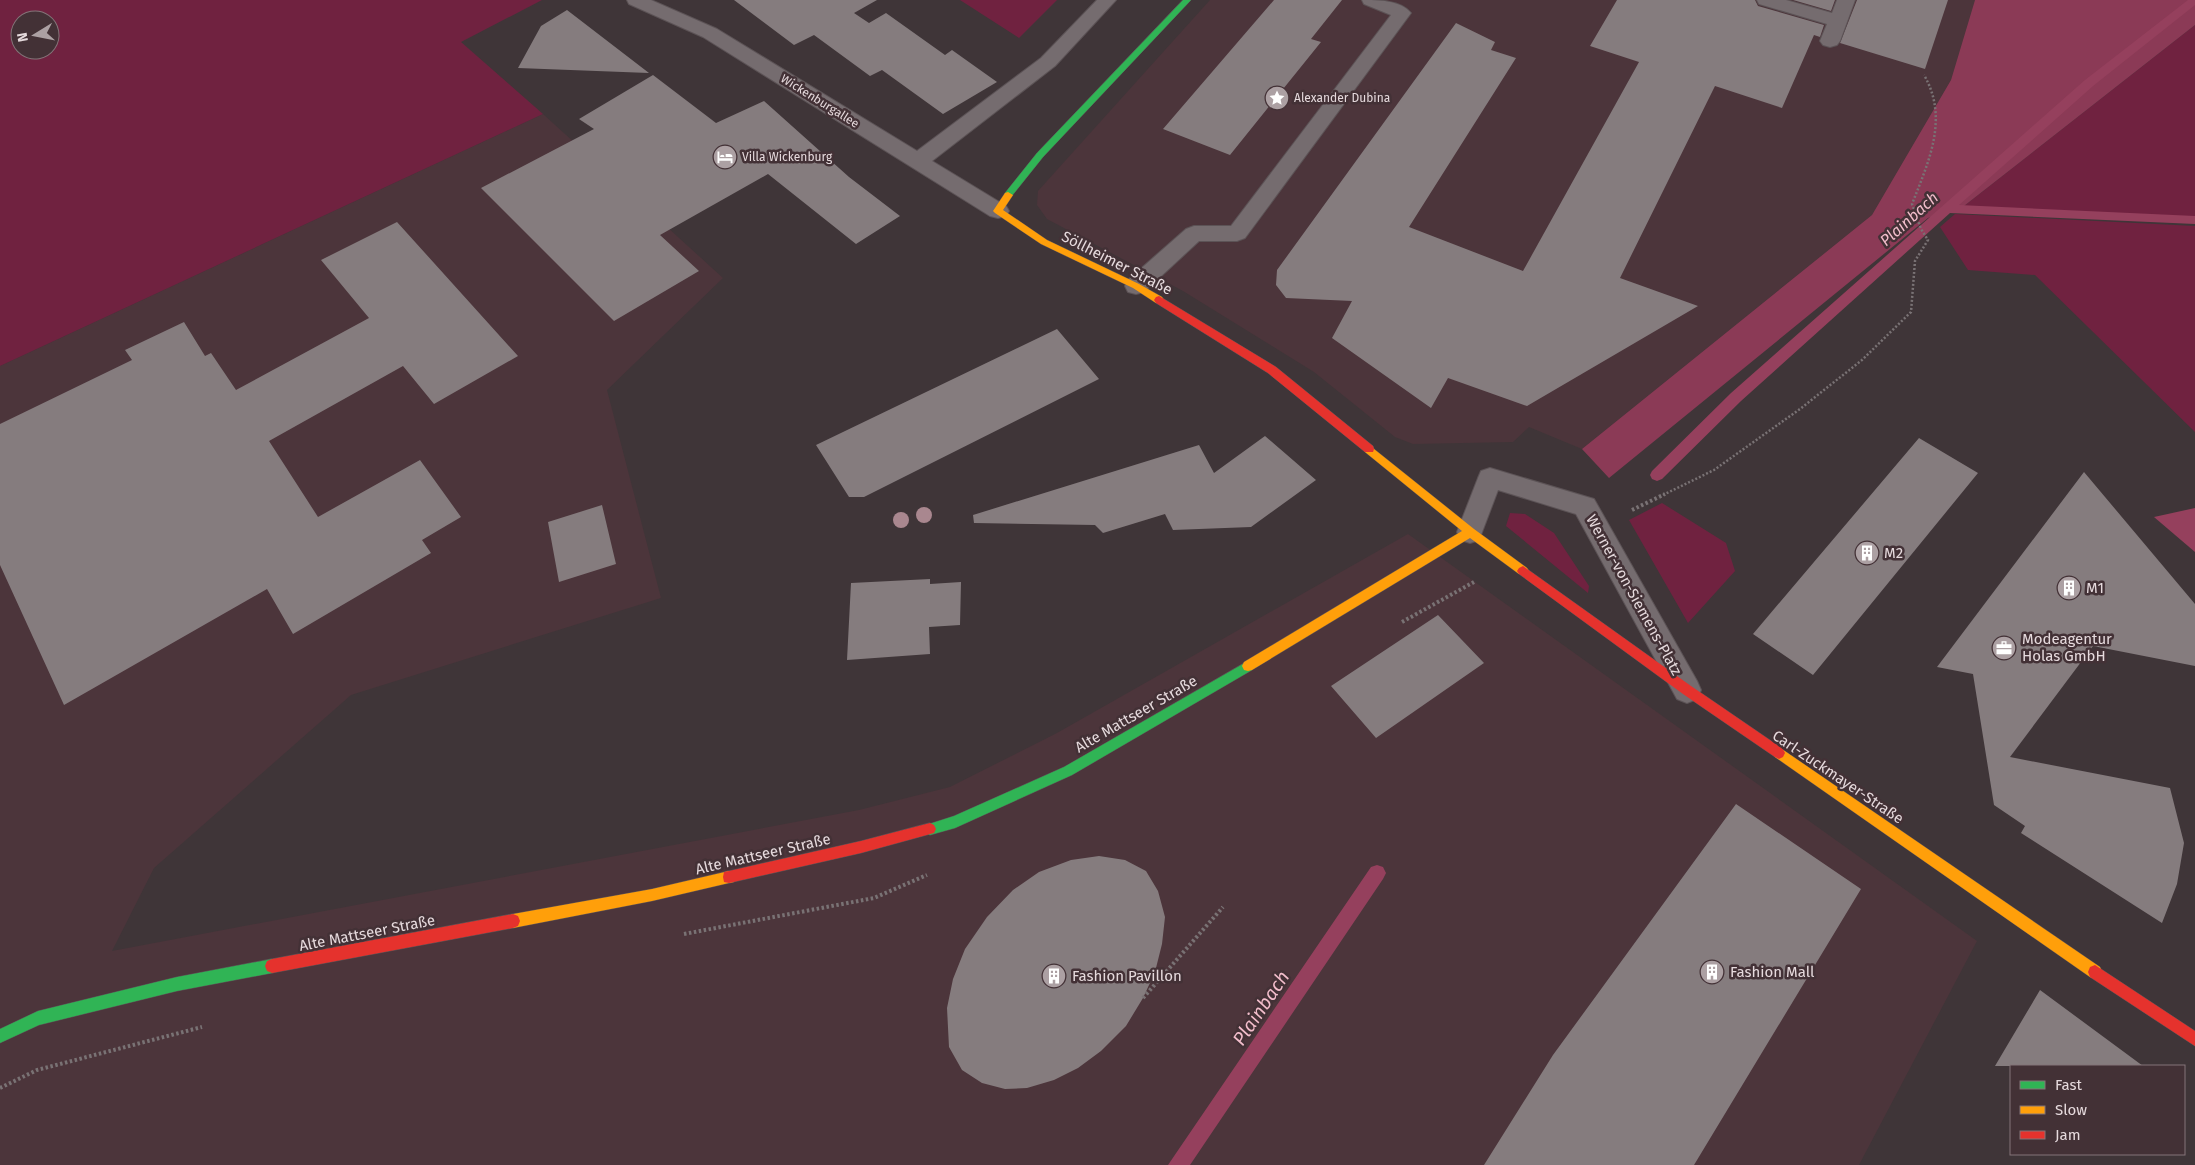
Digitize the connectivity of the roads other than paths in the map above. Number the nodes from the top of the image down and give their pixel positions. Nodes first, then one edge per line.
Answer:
1 (636, 0) edge
2 (1107, 0) edge
3 (1187, 0) edge
4 (1371, 0) edge
5 (1766, 0) edge
6 (1846, 0) edge
7 (1838, 21) junction
8 (1830, 41) dead end
9 (918, 162) junction
10 (998, 210) junction
11 (1136, 286) junction
12 (1470, 532) junction
13 (1687, 690) junction
14 (0, 1036) edge
15 (2195, 1038) edge

1 - 9 lane, Wickenburgallee
2 - 9 lane
3 - 10 street
4 - 11 lane
5 - 7 lane
6 - 7 lane
7 - 8 lane
9 - 10 lane, Wickenburgallee
10 - 11 street, Söllheimer Straße
11 - 12 street, Söllheimer Straße
12 - 13 street, Carl-Zuckmayer-Straße
12 - 13 lane, Werner-von-Siemens-Platz
12 - 14 street, Alte Mattseer Straße
13 - 15 street, Carl-Zuckmayer-Straße

